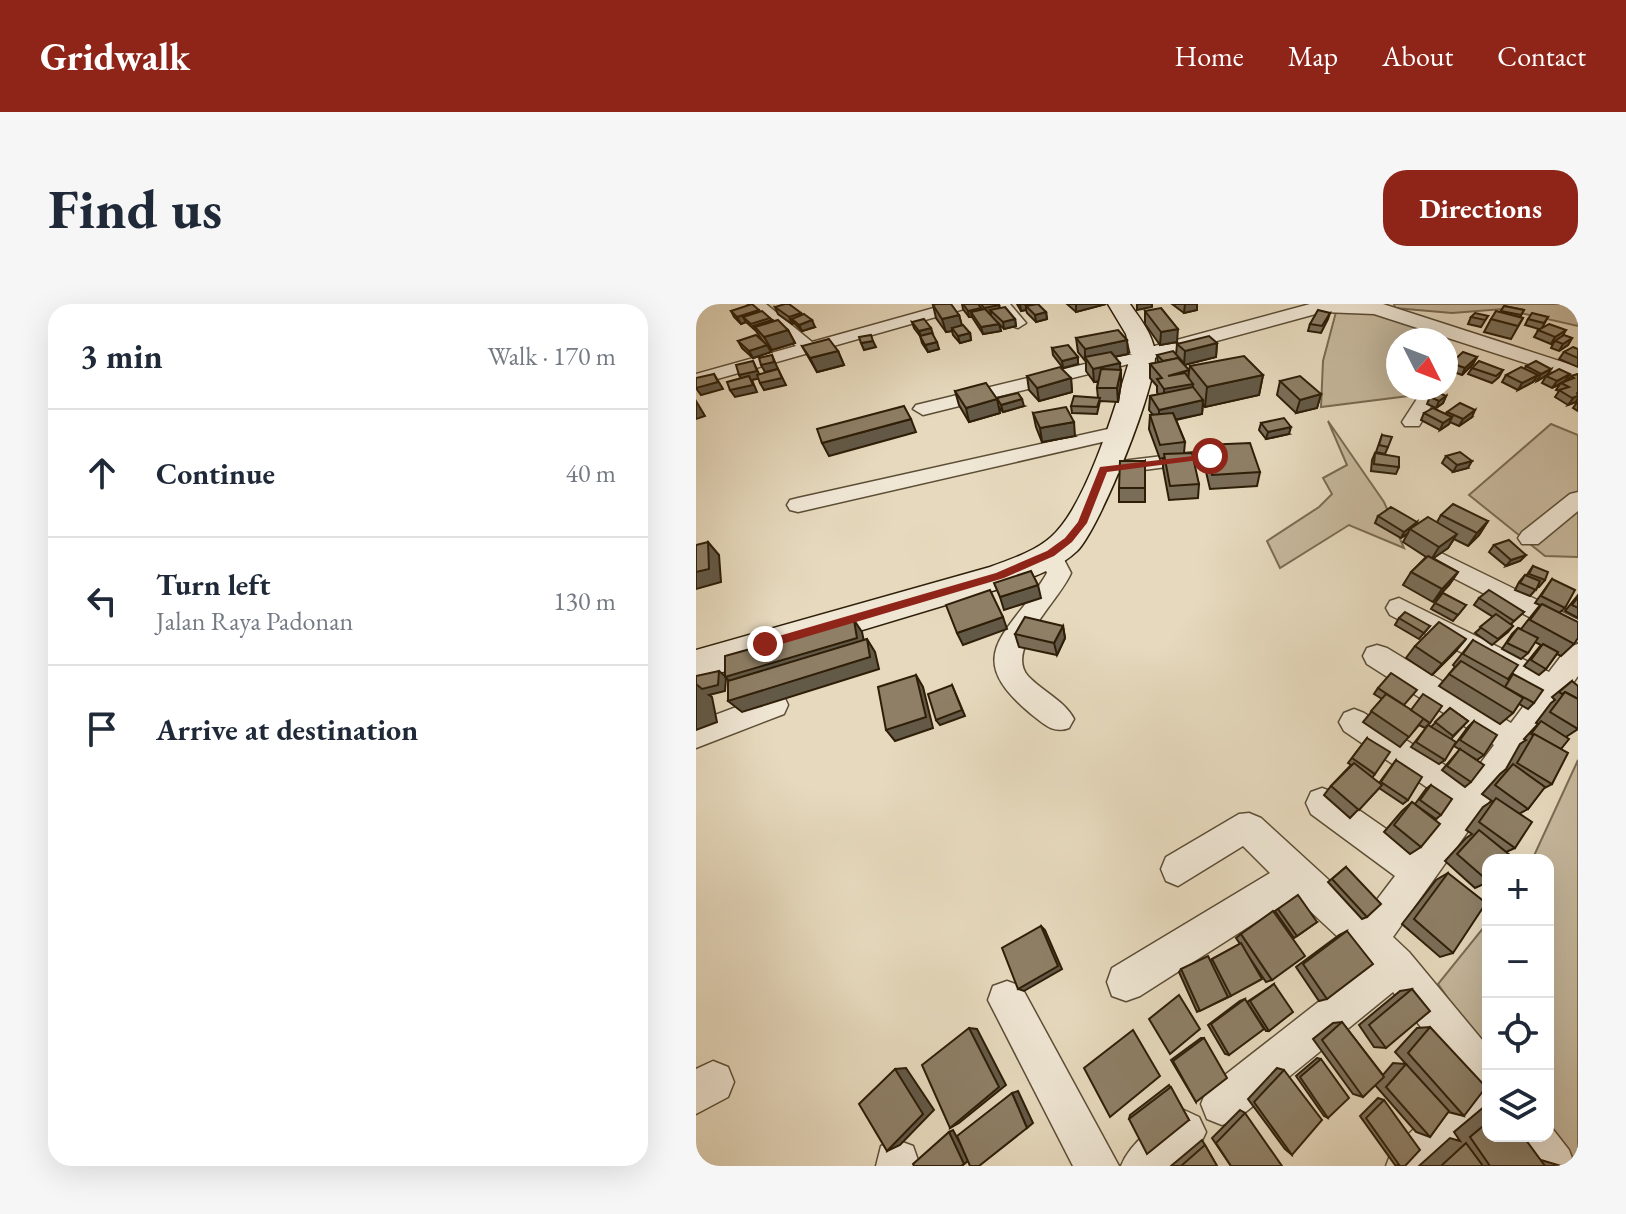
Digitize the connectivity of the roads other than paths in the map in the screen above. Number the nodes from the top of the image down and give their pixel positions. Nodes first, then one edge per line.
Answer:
1 (756, 304) edge
2 (965, 304) edge
3 (1002, 304) edge
4 (1119, 304) edge
5 (1328, 305) edge
6 (1374, 306) edge
7 (1018, 323) edge
8 (1428, 328) edge
9 (1458, 339) edge
10 (808, 347) junction
11 (1143, 355) junction
12 (1578, 374) edge
13 (696, 380) edge
14 (718, 393) dead end
15 (696, 400) edge
16 (1426, 400) edge
17 (923, 409) dead end
18 (1412, 422) dead end
19 (1117, 433) junction
20 (1237, 453) edge
21 (1103, 469) junction
22 (1578, 499) edge
23 (798, 505) dead end
24 (1530, 538) dead end
25 (1050, 554) junction
26 (1439, 560) edge
27 (1399, 608) dead end
28 (1578, 632) edge
29 (1578, 655) edge
30 (1377, 656) dead end
31 (696, 665) edge
32 (1554, 688) junction
33 (774, 705) dead end
34 (1059, 719) dead end
35 (1354, 722) dead end
36 (696, 735) edge
37 (1515, 742) junction
38 (1472, 800) junction
39 (1322, 803) dead end
40 (1178, 869) dead end
41 (1419, 872) junction
42 (1297, 876) junction
43 (1382, 952) junction
44 (1126, 982) dead end
45 (1007, 1000) dead end
46 (1482, 1072) edge
47 (1482, 1092) edge
48 (1222, 1104) dead end
49 (1184, 1132) edge
50 (1535, 1142) edge
51 (1097, 1166) edge
52 (1143, 1166) edge
53 (1408, 1166) edge
54 (1553, 1166) edge

1 - 10 street
2 - 10 street
3 - 7 street
4 - 11 main road
5 - 6 street
5 - 11 street
6 - 8 street
9 - 12 street
10 - 13 street
11 - 17 street
11 - 19 main road
14 - 15 street
16 - 18 street
19 - 21 main road
19 - 23 street
20 - 21 street
21 - 25 main road
22 - 24 street
25 - 31 main road
25 - 34 street
26 - 28 street
27 - 32 street
29 - 32 street
30 - 37 street
32 - 37 street
33 - 36 street
35 - 38 street
37 - 38 street
38 - 41 street
39 - 41 street
40 - 42 street
41 - 43 street
42 - 43 street
42 - 44 street
43 - 46 street
43 - 48 street
45 - 51 street
47 - 53 street
49 - 52 street
50 - 54 street

